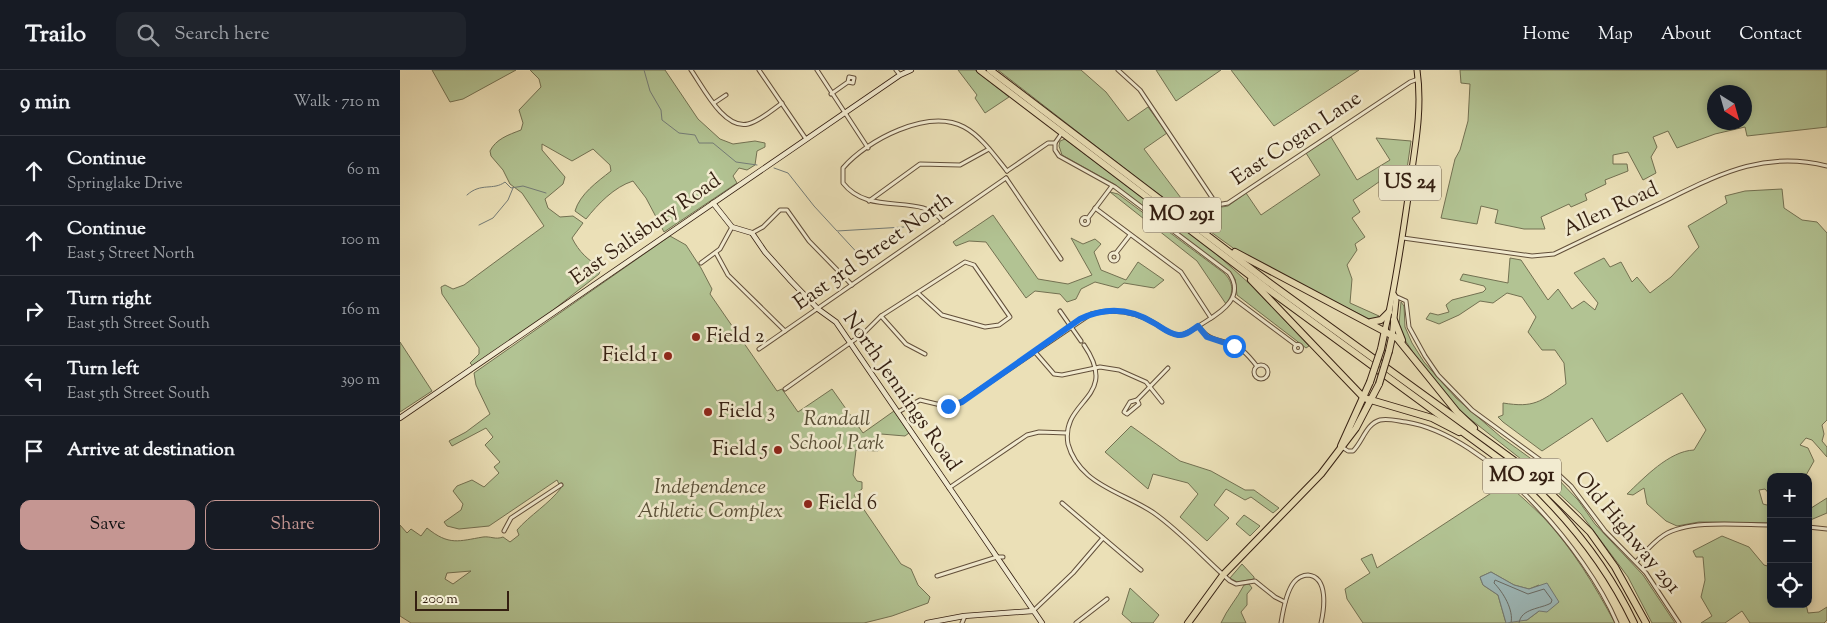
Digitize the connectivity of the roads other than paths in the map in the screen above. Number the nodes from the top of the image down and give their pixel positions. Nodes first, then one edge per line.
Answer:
1 (691, 70) edge
2 (759, 70) edge
3 (817, 70) edge
4 (896, 70) edge
5 (911, 70) edge
6 (980, 70) edge
7 (990, 70) edge
8 (1118, 70) edge
9 (1417, 70) edge
10 (900, 75) junction
11 (1418, 79) junction
12 (848, 82) dead end
13 (831, 94) junction
14 (726, 95) dead end
15 (714, 103) junction
16 (782, 103) junction
17 (844, 113) junction
18 (1063, 132) junction
19 (806, 139) junction
20 (1055, 144) junction
21 (868, 148) junction
22 (989, 149) junction
23 (1827, 166) edge
24 (1007, 171) junction
25 (1006, 178) junction
26 (1112, 186) junction
27 (1186, 200) dead end
28 (869, 201) junction
29 (713, 203) junction
30 (1217, 205) junction
31 (1095, 208) junction
32 (1088, 218) dead end
33 (943, 222) junction
34 (732, 227) junction
35 (1202, 230) junction
36 (752, 233) junction
37 (1130, 235) junction
38 (1402, 238) junction
39 (716, 253) junction
40 (1116, 253) dead end
41 (1228, 258) junction
42 (1061, 259) dead end
43 (701, 263) dead end
44 (852, 285) junction
45 (918, 293) junction
46 (1394, 295) junction
47 (1233, 298) junction
48 (818, 308) junction
49 (1060, 311) dead end
50 (1389, 312) junction
51 (881, 316) junction
52 (1211, 318) junction
53 (1394, 320) junction
54 (1370, 322) junction
55 (1071, 326) junction
56 (1198, 326) junction
57 (1385, 330) junction
58 (785, 331) junction
59 (1392, 337) junction
60 (1081, 341) dead end
61 (851, 342) junction
62 (1084, 345) dead end
63 (1296, 345) dead end
64 (1406, 348) junction
65 (759, 349) dead end
66 (1034, 352) junction
67 (925, 354) dead end
68 (1256, 365) junction
69 (1095, 368) junction
70 (1168, 368) dead end
71 (1151, 386) junction
72 (785, 389) dead end
73 (1137, 400) junction
74 (1362, 401) junction
75 (1372, 401) junction
76 (1162, 402) dead end
77 (1384, 404) junction
78 (898, 412) junction
79 (1366, 412) junction
80 (400, 418) edge
81 (1068, 433) junction
82 (1483, 438) junction
83 (1340, 446) junction
84 (1490, 451) junction
85 (560, 484) dead end
86 (949, 488) junction
87 (1062, 503) dead end
88 (1767, 525) edge
89 (1812, 527) edge
90 (1827, 529) edge
91 (504, 531) dead end
92 (1103, 538) junction
93 (996, 557) junction
94 (1003, 557) dead end
95 (1636, 562) junction
96 (1141, 570) dead end
97 (1223, 575) junction
98 (937, 576) dead end
99 (1107, 599) dead end
100 (1285, 602) junction
101 (1033, 611) junction
102 (965, 616) junction
103 (927, 623) edge
104 (962, 623) edge
105 (1042, 623) edge
106 (1076, 623) edge
107 (1188, 623) edge
108 (1281, 623) edge
109 (1320, 623) edge
110 (1617, 623) edge
111 (1634, 623) edge
112 (1646, 623) edge
113 (1679, 623) edge

1 - 15 street
2 - 16 street
3 - 13 street
4 - 10 street
5 - 10 street, East Salisbury Road
6 - 18 highway, MO 291
7 - 35 highway, MO 291
8 - 30 street
9 - 11 main road, US 24
10 - 17 street, East Salisbury Road
11 - 30 street, East Cogan Lane
11 - 38 main road, US 24
12 - 13 street
13 - 17 street
14 - 15 street
15 - 16 street
16 - 19 street
17 - 19 street, East Salisbury Road
17 - 21 street
18 - 20 street
18 - 41 highway, MO 291
19 - 29 street, East Salisbury Road
20 - 24 street
20 - 26 street
21 - 22 street
21 - 28 street
22 - 24 street
22 - 28 street
23 - 38 street, Allen Road
24 - 25 street
25 - 33 street, East 3rd Street North
25 - 42 street
26 - 31 street
26 - 47 street
27 - 30 street
28 - 33 street
29 - 34 street
29 - 80 street, East Salisbury Road
31 - 32 street
31 - 37 street
33 - 44 street, East 3rd Street North
34 - 36 street
34 - 39 street
35 - 54 highway
35 - 82 highway, MO 291
36 - 44 street
36 - 48 street, North Jennings Road
37 - 40 street
37 - 52 street
38 - 46 main road, US 24
39 - 43 street
39 - 58 street
41 - 74 highway
41 - 84 highway, MO 291
44 - 48 street, East 3rd Street North
45 - 45 street
45 - 51 street
46 - 50 main road, US 24
46 - 53 main road, US 24
46 - 95 street, Old Highway 291
47 - 52 street
47 - 63 street
48 - 58 street, East 3rd Street North
48 - 61 street, North Jennings Road
49 - 55 street
50 - 54 highway
50 - 57 main road, US 24
51 - 61 street
51 - 67 street
52 - 56 street
53 - 59 main road, US 24
53 - 64 highway
54 - 57 highway
55 - 56 street
55 - 60 street
55 - 66 street
56 - 68 street
57 - 59 highway
57 - 74 highway, US 24, bridge
58 - 65 street, East 3rd Street North
59 - 64 highway
59 - 75 highway, US 24, bridge
61 - 72 street
61 - 78 street, North Jennings Road
62 - 69 street
64 - 82 highway
66 - 69 street
66 - 78 street
68 - 68 street
69 - 71 street
69 - 81 street
70 - 71 street
71 - 73 street
71 - 76 street
73 - 73 street
74 - 75 highway
74 - 83 highway, US 24
75 - 77 highway
75 - 79 highway, US 24
77 - 79 highway
77 - 84 highway
78 - 86 street, North Jennings Road
79 - 83 highway, US 24
81 - 86 street
81 - 97 street
82 - 112 highway, MO 291
83 - 97 highway, US 24
83 - 110 street
84 - 111 highway, MO 291
85 - 91 street
86 - 93 street, North Jennings Road
87 - 92 street
88 - 95 street
89 - 90 street
92 - 96 street
92 - 101 street
93 - 94 street
93 - 98 street
93 - 101 street, North Jennings Road
95 - 113 street, Old Highway 291
97 - 100 street
97 - 107 highway, US 24
99 - 106 street
100 - 108 street
100 - 109 street
101 - 102 street
101 - 105 street, North Jennings Road
102 - 103 street
102 - 104 street

